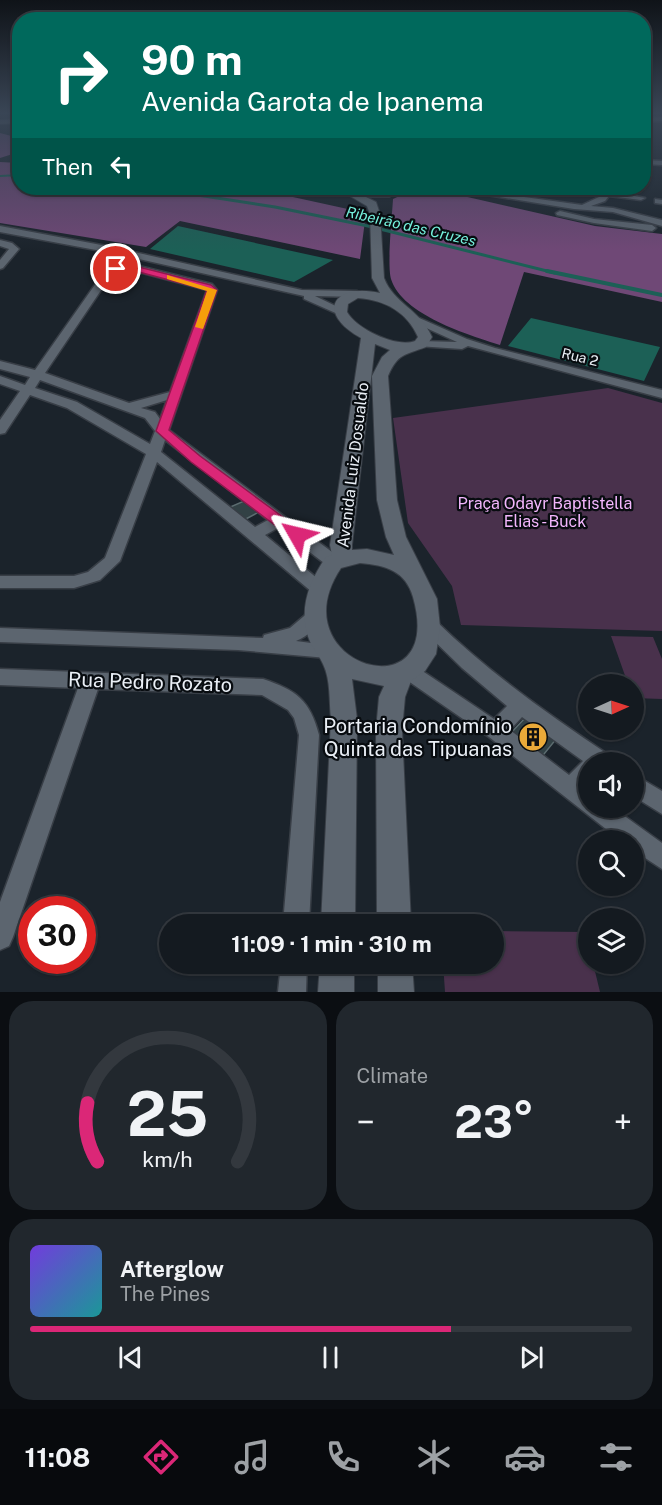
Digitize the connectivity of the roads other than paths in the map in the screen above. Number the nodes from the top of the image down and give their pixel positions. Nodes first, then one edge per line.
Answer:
1 (356, 195) edge
2 (391, 195) edge
3 (488, 195) edge
4 (604, 195) edge
5 (629, 195) edge
6 (641, 195) edge
7 (499, 197) junction
8 (640, 198) junction
9 (574, 207) junction
10 (564, 213) junction
11 (375, 217) junction
12 (640, 217) junction
13 (662, 223) edge
14 (631, 226) junction
15 (0, 229) edge
16 (662, 229) edge
17 (0, 243) edge
18 (0, 266) edge
19 (378, 278) junction
20 (286, 289) junction
21 (361, 294) junction
22 (394, 303) junction
23 (340, 312) junction
24 (417, 320) junction
25 (369, 335) junction
26 (421, 344) junction
27 (402, 348) junction
28 (491, 350) junction
29 (0, 365) edge
30 (38, 375) junction
31 (0, 380) edge
32 (29, 388) junction
33 (175, 394) junction
34 (662, 394) edge
35 (126, 408) junction
36 (103, 421) junction
37 (0, 430) edge
38 (162, 431) junction
39 (153, 452) junction
40 (243, 494) junction
41 (217, 506) junction
42 (279, 521) junction
43 (253, 535) junction
44 (338, 561) junction
45 (415, 577) junction
46 (0, 582) edge
47 (318, 588) junction
48 (316, 616) junction
49 (429, 625) junction
50 (0, 635) edge
51 (238, 642) junction
52 (331, 656) junction
53 (404, 673) junction
54 (0, 677) edge
55 (91, 680) junction
56 (519, 706) junction
57 (496, 731) junction
58 (580, 752) edge
59 (644, 792) edge
60 (578, 795) edge
61 (662, 804) edge
62 (609, 818) edge
63 (662, 857) edge
64 (298, 914) edge
65 (338, 914) edge
66 (394, 914) edge
67 (0, 937) edge
68 (293, 974) edge
69 (337, 974) edge
70 (395, 974) edge
71 (292, 992) edge
72 (336, 992) edge
73 (396, 992) edge

1 - 11 street
2 - 11 street
3 - 7 street
4 - 9 street
5 - 8 street
6 - 8 street
7 - 9 street
7 - 10 street
8 - 12 street
9 - 10 street
9 - 12 street
10 - 14 street
11 - 19 street
12 - 13 street
12 - 14 street
14 - 16 street
15 - 20 street
17 - 18 street
19 - 21 street
19 - 22 street
20 - 21 street
20 - 23 street
21 - 22 street
21 - 23 street
22 - 24 street
23 - 25 street
24 - 26 street
24 - 28 street, Rua 2
25 - 27 street
25 - 44 street, Avenida Luiz Dosualdo
26 - 27 street
26 - 28 street, Rua 2
27 - 45 street, Avenida Luiz Dosualdo
28 - 34 street, Rua 2
29 - 30 street
30 - 32 street
30 - 33 street
30 - 35 street
31 - 32 street
32 - 36 street
32 - 37 street
33 - 35 street
33 - 38 street
35 - 36 street
35 - 38 street
36 - 39 street
38 - 39 street
38 - 40 street
39 - 41 street
39 - 46 street
40 - 41 street
40 - 42 street
41 - 43 street
42 - 43 street
42 - 44 street
43 - 47 street
44 - 45 street
44 - 47 street
45 - 49 street
47 - 48 street
48 - 51 street
48 - 52 street
49 - 53 street
49 - 56 street
50 - 51 street
51 - 52 street
52 - 53 street
52 - 65 street
53 - 57 street
53 - 66 street
54 - 55 street, Rua Pedro Rozato
55 - 64 street, Rua Pedro Rozato
55 - 67 street
56 - 57 street
56 - 58 street
57 - 60 street
59 - 61 street
62 - 63 street
68 - 71 street
69 - 72 street
70 - 73 street

